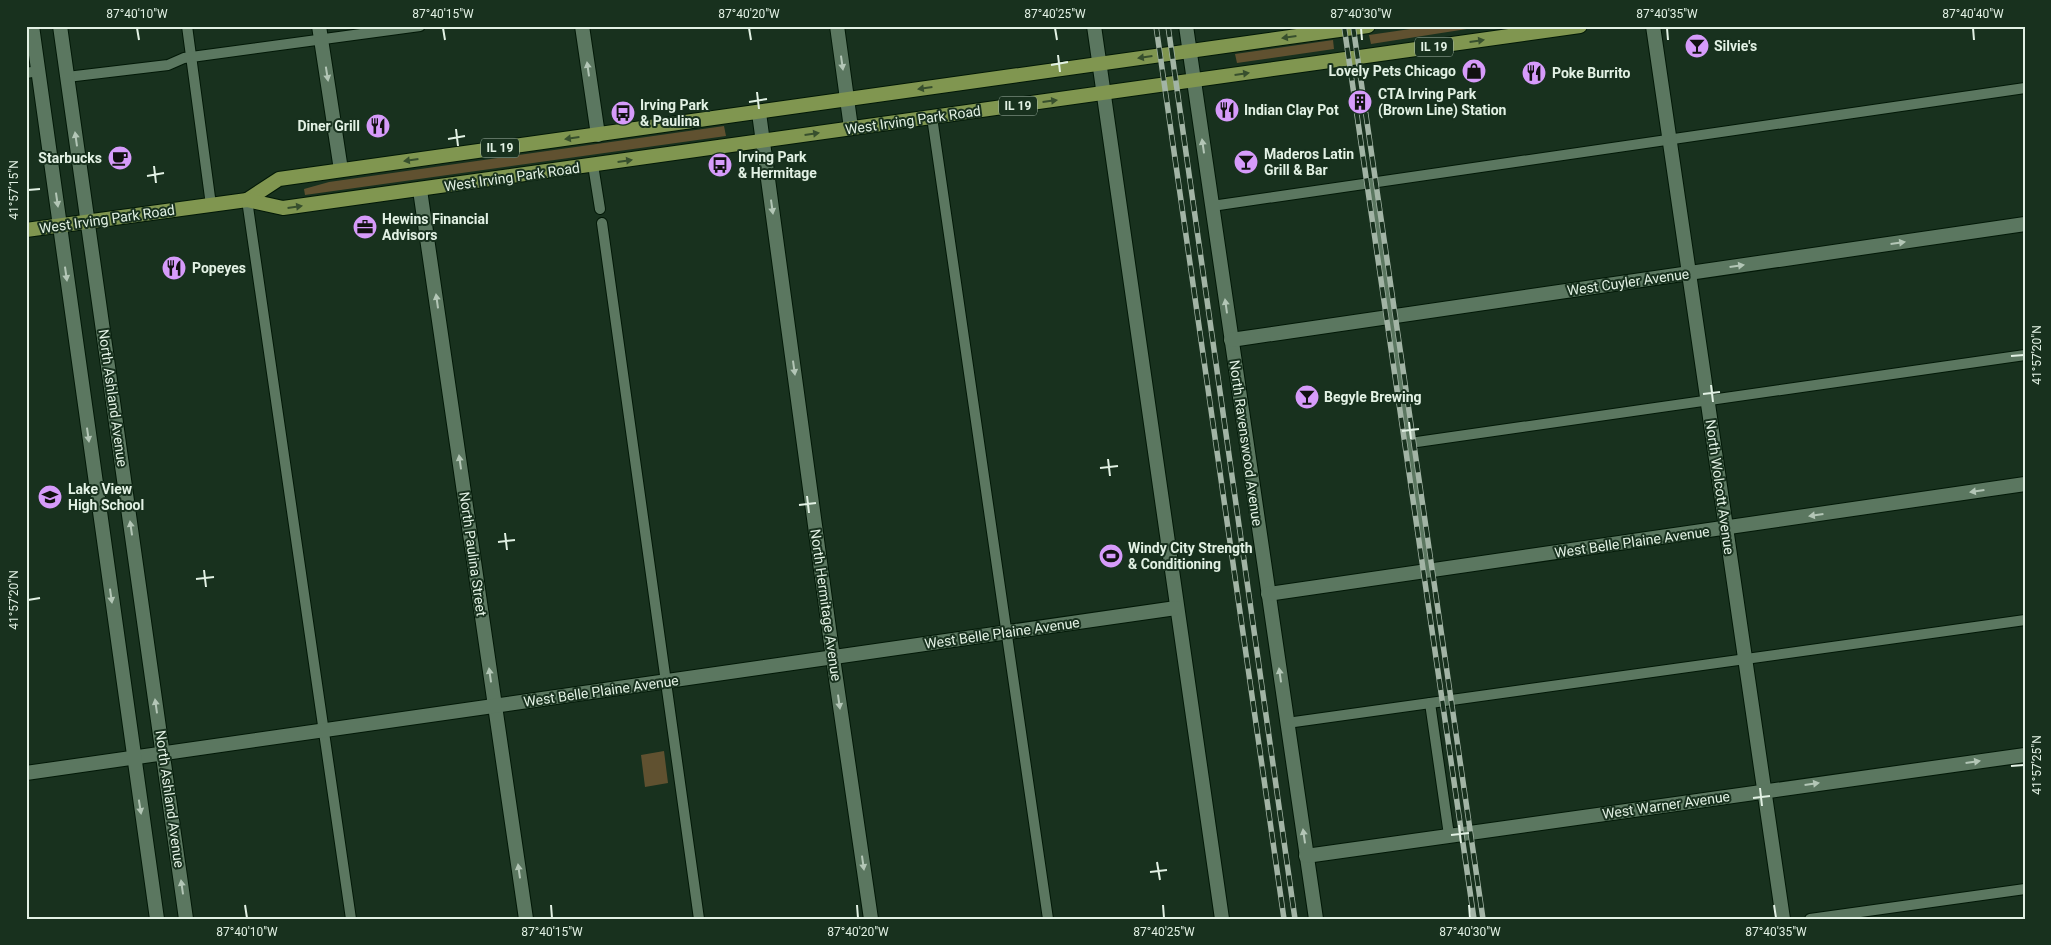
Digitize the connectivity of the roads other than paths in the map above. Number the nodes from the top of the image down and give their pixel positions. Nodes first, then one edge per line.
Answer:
1 (32, 26) edge
2 (60, 26) edge
3 (187, 26) edge
4 (319, 26) edge
5 (420, 26) edge
6 (582, 26) edge
7 (837, 26) edge
8 (1094, 26) edge
9 (1186, 26) edge
10 (1368, 26) edge
11 (1580, 26) edge
12 (1652, 26) edge
13 (321, 40) junction
14 (1190, 51) junction
15 (192, 59) junction
16 (1099, 63) junction
17 (32, 72) edge
18 (67, 77) junction
19 (1194, 81) junction
20 (2025, 88) edge
21 (1104, 94) junction
22 (848, 100) junction
23 (760, 112) junction
24 (932, 117) junction
25 (851, 128) junction
26 (598, 135) junction
27 (1669, 140) junction
28 (764, 141) junction
29 (593, 165) junction
30 (342, 170) junction
31 (1371, 182) junction
32 (420, 190) junction
33 (247, 200) junction
34 (211, 205) junction
35 (1212, 206) junction
36 (600, 209) dead end
37 (88, 222) junction
38 (602, 223) dead end
39 (2025, 224) edge
40 (60, 226) junction
41 (26, 230) edge
42 (1688, 273) junction
43 (1391, 317) junction
44 (1231, 340) junction
45 (2025, 355) edge
46 (1707, 399) junction
47 (1410, 443) junction
48 (2025, 484) edge
49 (1726, 528) junction
50 (1428, 571) junction
51 (1268, 594) junction
52 (1176, 608) junction
53 (2025, 620) edge
54 (1006, 633) junction
55 (833, 658) junction
56 (1745, 659) junction
57 (666, 682) junction
58 (1430, 703) junction
59 (495, 706) junction
60 (1287, 723) junction
61 (324, 731) junction
62 (163, 755) junction
63 (2025, 755) edge
64 (133, 759) junction
65 (26, 773) edge
66 (1764, 791) junction
67 (1449, 835) junction
68 (1306, 856) junction
69 (2025, 889) edge
70 (157, 919) edge
71 (186, 919) edge
72 (351, 919) edge
73 (526, 919) edge
74 (699, 919) edge
75 (871, 919) edge
76 (1048, 919) edge
77 (1222, 919) edge
78 (1316, 919) edge
79 (1783, 919) edge
80 (1810, 919) edge

1 - 17 street
2 - 18 street, North Ashland Avenue
3 - 15 lane
4 - 13 street
5 - 13 lane
26 -> 6 street
7 -> 22 street
8 - 16 street
9 - 14 street, North Ravenswood Avenue
10 -> 14 main road, West Irving Park Road / IL 19
19 -> 11 main road, West Irving Park Road / IL 19
12 - 27 street, North Wolcott Avenue
13 - 15 lane
13 -> 30 street
14 -> 16 main road, West Irving Park Road / IL 19
14 - 19 street, North Ravenswood Avenue
15 - 18 lane
15 - 34 lane
16 - 21 street
16 -> 22 main road, West Irving Park Road / IL 19
17 -> 40 street
37 -> 18 street, North Ashland Avenue
19 - 21 main road, West Irving Park Road / IL 19
35 -> 19 street, North Ravenswood Avenue
20 - 27 lane
24 -> 21 main road, West Irving Park Road / IL 19
21 - 52 street
22 - 23 main road, West Irving Park Road / IL 19
22 - 25 street
23 - 26 main road, West Irving Park Road / IL 19
23 - 28 street, North Hermitage Avenue
24 - 25 main road, West Irving Park Road / IL 19
24 - 54 lane
28 -> 25 main road, West Irving Park Road / IL 19
26 -> 30 main road, West Irving Park Road / IL 19
27 - 31 lane
27 - 42 street, North Wolcott Avenue
29 -> 28 main road, West Irving Park Road / IL 19
28 -> 55 street, North Hermitage Avenue
29 - 32 main road, West Irving Park Road / IL 19
29 - 36 lane
30 - 33 main road, West Irving Park Road / IL 19
31 - 35 lane
31 - 43 lane
33 -> 32 main road, West Irving Park Road / IL 19
59 -> 32 street, North Paulina Street
33 - 34 main road, West Irving Park Road / IL 19
33 - 61 lane
34 - 37 main road, West Irving Park Road / IL 19
44 -> 35 street, North Ravenswood Avenue
37 - 40 main road, West Irving Park Road / IL 19
62 -> 37 street, North Ashland Avenue
38 - 57 lane
42 -> 39 street, West Cuyler Avenue
40 - 41 main road, West Irving Park Road / IL 19
40 -> 64 street
42 - 43 street, West Cuyler Avenue
42 - 46 street, North Wolcott Avenue
43 - 44 street, West Cuyler Avenue
43 - 47 lane
44 - 51 street, North Ravenswood Avenue
45 - 46 lane
46 - 47 lane
46 - 49 street, North Wolcott Avenue
47 - 50 lane
48 -> 49 street, West Belle Plaine Avenue
49 - 50 street, West Belle Plaine Avenue
49 - 56 street, North Wolcott Avenue
50 - 51 street, West Belle Plaine Avenue
60 -> 51 street, North Ravenswood Avenue
52 - 54 street, West Belle Plaine Avenue
52 - 77 street
53 - 56 lane
54 - 55 street, West Belle Plaine Avenue
54 - 76 lane
55 - 57 street, West Belle Plaine Avenue
55 -> 75 street, North Hermitage Avenue
56 - 58 lane
56 - 66 street, North Wolcott Avenue
57 - 59 street, West Belle Plaine Avenue
57 - 74 lane
58 - 60 lane
58 - 67 lane
59 - 61 street, West Belle Plaine Avenue
73 -> 59 street, North Paulina Street
68 -> 60 street, North Ravenswood Avenue
61 - 62 street, West Belle Plaine Avenue
61 - 72 lane
62 - 64 street, West Belle Plaine Avenue
71 -> 62 street, North Ashland Avenue
66 -> 63 street, West Warner Avenue
64 - 65 street, West Belle Plaine Avenue
64 -> 70 street
66 - 67 street, West Warner Avenue
66 - 79 street, North Wolcott Avenue
67 - 68 street, West Warner Avenue
68 - 78 street, North Ravenswood Avenue
69 - 80 lane

